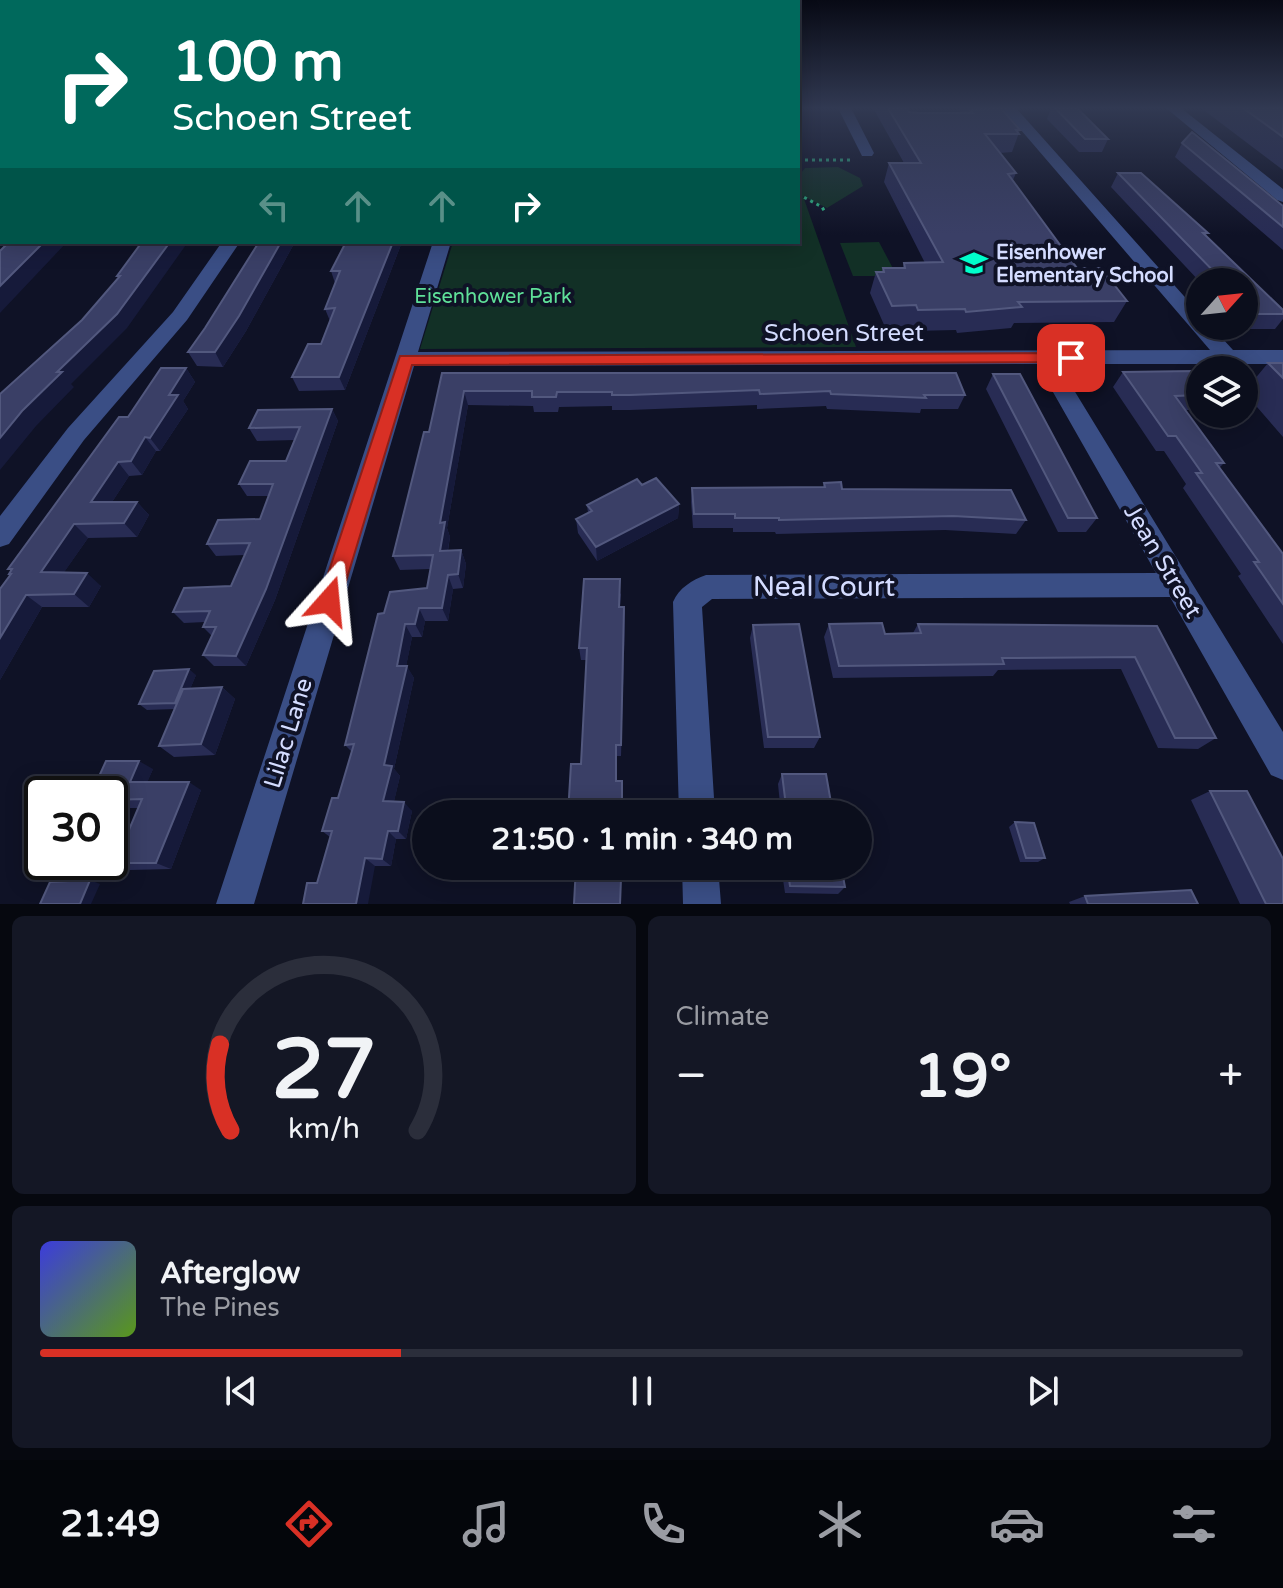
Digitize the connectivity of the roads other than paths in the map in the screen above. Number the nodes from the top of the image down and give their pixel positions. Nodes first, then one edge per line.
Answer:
1 (861, 150) edge
2 (1045, 150) edge
3 (1225, 150) edge
4 (863, 156) road end
5 (1283, 197) edge
6 (230, 244) edge
7 (441, 244) edge
8 (1226, 356) edge
9 (1258, 357) edge
10 (1283, 357) edge
11 (1044, 358) junction
12 (1186, 358) edge
13 (405, 359) junction
14 (0, 536) edge
15 (1178, 585) junction
16 (1283, 763) edge
17 (696, 800) edge
18 (701, 880) edge
19 (235, 904) edge
20 (702, 904) edge

1 - 4 street
2 - 8 street
3 - 5 street
6 - 14 street
7 - 13 street, Lilac Lane
9 - 10 street, Schoen Street
11 - 12 street, Schoen Street
11 - 13 street, Schoen Street
11 - 15 street, Jean Street
13 - 19 street, Lilac Lane
15 - 16 street, Jean Street
15 - 17 street, Neal Court
18 - 20 street

